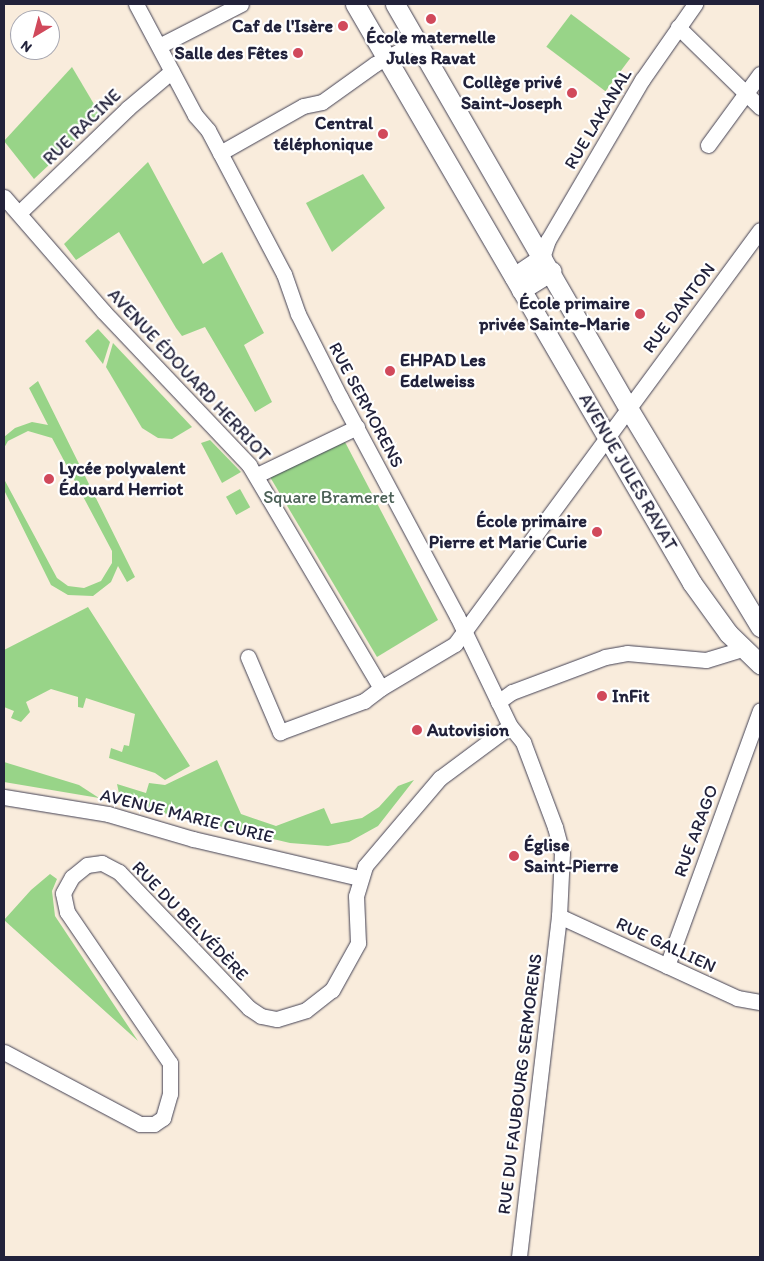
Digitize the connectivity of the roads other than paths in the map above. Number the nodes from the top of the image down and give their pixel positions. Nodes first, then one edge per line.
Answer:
1 (136, 4) edge
2 (241, 4) edge
3 (355, 4) edge
4 (395, 4) edge
5 (695, 4) edge
6 (678, 27) junction
7 (418, 42) junction
8 (159, 46) junction
9 (387, 58) junction
10 (172, 71) junction
11 (760, 74) edge
12 (746, 93) junction
13 (760, 107) edge
14 (708, 145) dead end
15 (220, 153) junction
16 (4, 197) edge
17 (20, 212) junction
18 (760, 230) edge
19 (546, 264) junction
20 (517, 283) junction
21 (628, 408) junction
22 (357, 426) junction
23 (608, 436) junction
24 (257, 475) junction
25 (760, 627) edge
26 (463, 632) junction
27 (760, 634) edge
28 (744, 649) junction
29 (248, 657) dead end
30 (760, 664) edge
31 (382, 688) junction
32 (498, 702) junction
33 (760, 710) edge
34 (510, 726) junction
35 (4, 797) edge
36 (359, 878) junction
37 (559, 916) junction
38 (667, 966) junction
39 (760, 1002) edge
40 (4, 1052) edge
41 (519, 1257) edge

1 - 8 street, RUE SERMORENS
2 - 8 street
3 - 9 main road, AVENUE JULES RAVAT
4 - 7 main road, AVENUE JULES RAVAT
5 - 6 street, RUE LAKANAL
6 - 12 street
6 - 19 street, RUE LAKANAL
7 - 9 street
7 - 19 main road, AVENUE JULES RAVAT
8 - 10 street, RUE SERMORENS
9 - 15 street
9 - 20 main road, AVENUE JULES RAVAT
10 - 15 street, RUE SERMORENS
10 - 17 street, RUE RACINE
11 - 12 street
12 - 13 street
12 - 14 street
15 - 22 street, RUE SERMORENS
16 - 17 street, AVENUE ÉDOUARD HERRIOT
17 - 24 street, AVENUE ÉDOUARD HERRIOT
18 - 21 street, RUE DANTON
19 - 20 main road
19 - 21 main road, AVENUE JULES RAVAT
20 - 23 main road, AVENUE JULES RAVAT
21 - 23 street, RUE DANTON
21 - 25 main road, AVENUE JULES RAVAT
22 - 24 street
22 - 26 street, RUE SERMORENS
23 - 26 street, RUE DANTON
23 - 28 main road, AVENUE JULES RAVAT
24 - 31 street, AVENUE ÉDOUARD HERRIOT
26 - 31 street
26 - 32 street, RUE SERMORENS
27 - 28 main road
28 - 30 main road, AVENUE JULES RAVAT
28 - 32 street
29 - 31 street
32 - 34 street, RUE SERMORENS
33 - 38 street, RUE ARAGO
34 - 36 street, RUE DU BELVÉDÈRE
34 - 37 street, RUE SERMORENS
35 - 36 street, AVENUE MARIE CURIE
36 - 40 street, RUE DU BELVÉDÈRE
37 - 38 street, RUE GALLIEN
37 - 41 street, RUE DU FAUBOURG SERMORENS
38 - 39 street, RUE GALLIEN

